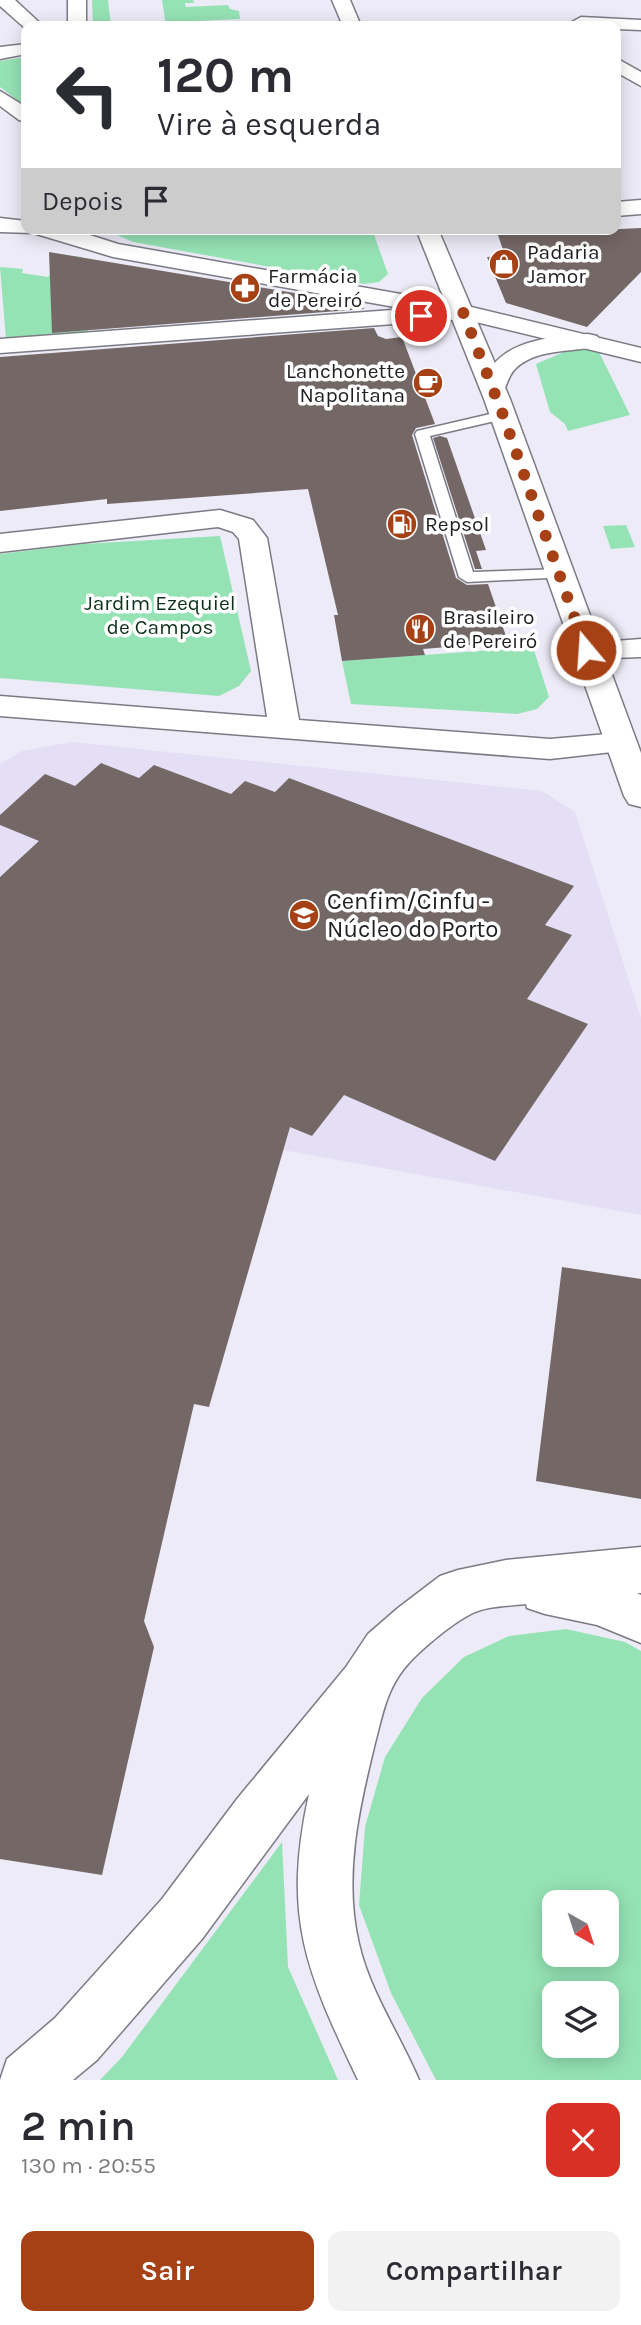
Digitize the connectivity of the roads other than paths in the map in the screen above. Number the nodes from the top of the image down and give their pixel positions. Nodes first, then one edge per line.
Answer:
1 (4, 0) edge
2 (77, 0) edge
3 (341, 0) edge
4 (580, 0) edge
5 (28, 21) edge
6 (77, 21) edge
7 (350, 21) edge
8 (581, 21) edge
9 (621, 25) edge
10 (641, 25) edge
11 (21, 50) edge
12 (0, 53) edge
13 (621, 67) edge
14 (641, 80) edge
15 (0, 97) edge
16 (21, 112) edge
17 (641, 207) edge
18 (621, 209) edge
19 (0, 225) edge
20 (21, 227) edge
21 (82, 235) edge
22 (430, 235) edge
23 (463, 312) junction
24 (587, 341) junction
25 (0, 346) edge
26 (641, 355) edge
27 (498, 402) junction
28 (0, 543) edge
29 (561, 574) junction
30 (641, 648) edge
31 (586, 650) junction
32 (0, 706) edge
33 (285, 729) junction
34 (620, 743) junction
35 (641, 796) edge
36 (641, 1570) edge
37 (506, 1583) junction
38 (641, 1619) edge
39 (364, 1685) junction
40 (28, 2080) edge
41 (388, 2080) edge

1 - 5 street
2 - 6 street
3 - 7 street
4 - 8 street
9 - 10 street
11 - 12 street
13 - 14 street
15 - 16 street
17 - 18 street
19 - 20 street
21 - 23 street
22 - 23 street
23 - 24 street
23 - 25 street
23 - 27 street
24 - 26 street
24 - 27 street
27 - 29 street
27 - 29 lane
28 - 33 street
29 - 31 street
30 - 31 street
31 - 34 street
32 - 33 street
33 - 34 street
34 - 35 street
36 - 37 street
37 - 38 street
37 - 39 street
39 - 40 street
39 - 41 street

